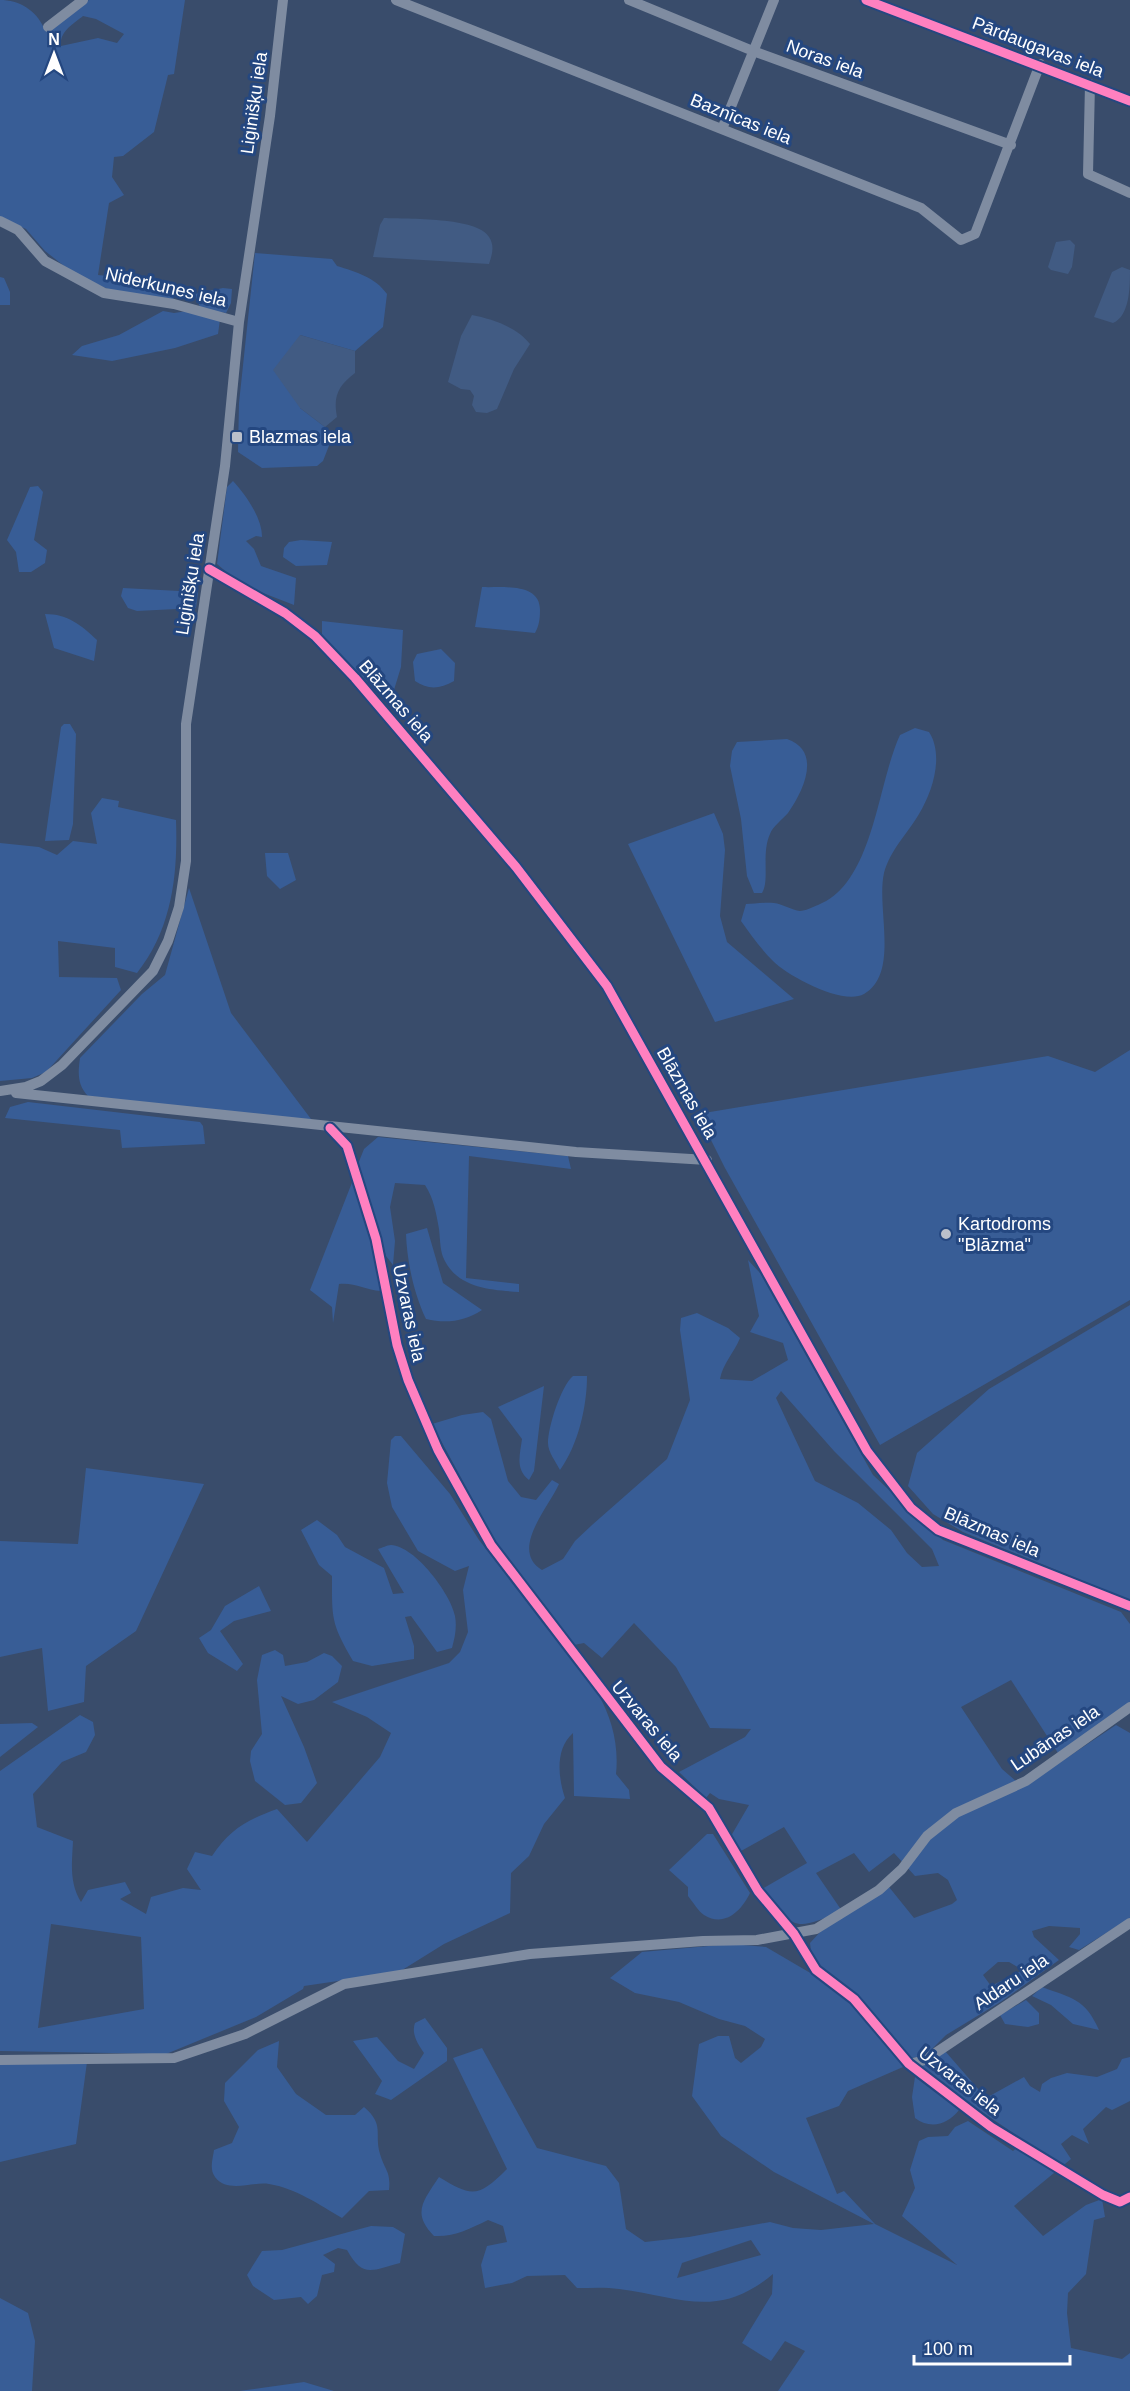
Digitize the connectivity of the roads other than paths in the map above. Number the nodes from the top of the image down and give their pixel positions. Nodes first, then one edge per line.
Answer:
1 (82, 0) edge
2 (283, 0) edge
3 (396, 0) edge
4 (629, 0) edge
5 (774, 0) edge
6 (866, 0) edge
7 (48, 27) dead end
8 (753, 51) junction
9 (1040, 64) junction
10 (1090, 84) junction
11 (1130, 100) edge
12 (722, 129) junction
13 (1011, 145) junction
14 (1130, 193) edge
15 (0, 221) edge
16 (238, 322) junction
17 (209, 569) junction
18 (2, 1091) edge
19 (330, 1128) junction
20 (707, 1160) junction
21 (1128, 1607) edge
22 (1130, 1707) edge
23 (1130, 1923) edge
24 (794, 1934) junction
25 (0, 2060) edge
26 (909, 2064) junction
27 (1125, 2200) edge

1 - 7 street
2 - 16 street, Liginišķu iela
3 - 12 street, Baznīcas iela
4 - 8 street, Noras iela
5 - 8 street
6 - 9 street, Pārdaugavas iela
8 - 12 street
8 - 13 street, Noras iela
9 - 10 street, Pārdaugavas iela
9 - 13 street
10 - 11 street, Pārdaugavas iela
10 - 14 street
12 - 13 street, Baznīcas iela
15 - 16 street, Niderkunes iela
16 - 17 street, Liginišķu iela
17 - 18 street, Liginišķu iela
17 - 20 street, Blāzmas iela
18 - 19 street
19 - 20 street
19 - 24 street, Uzvaras iela
20 - 21 street, Blāzmas iela
22 - 24 street, Lubānas iela
23 - 26 street, Aldaru iela
24 - 25 street, Lubānas iela
24 - 26 street, Uzvaras iela
26 - 27 street, Uzvaras iela

